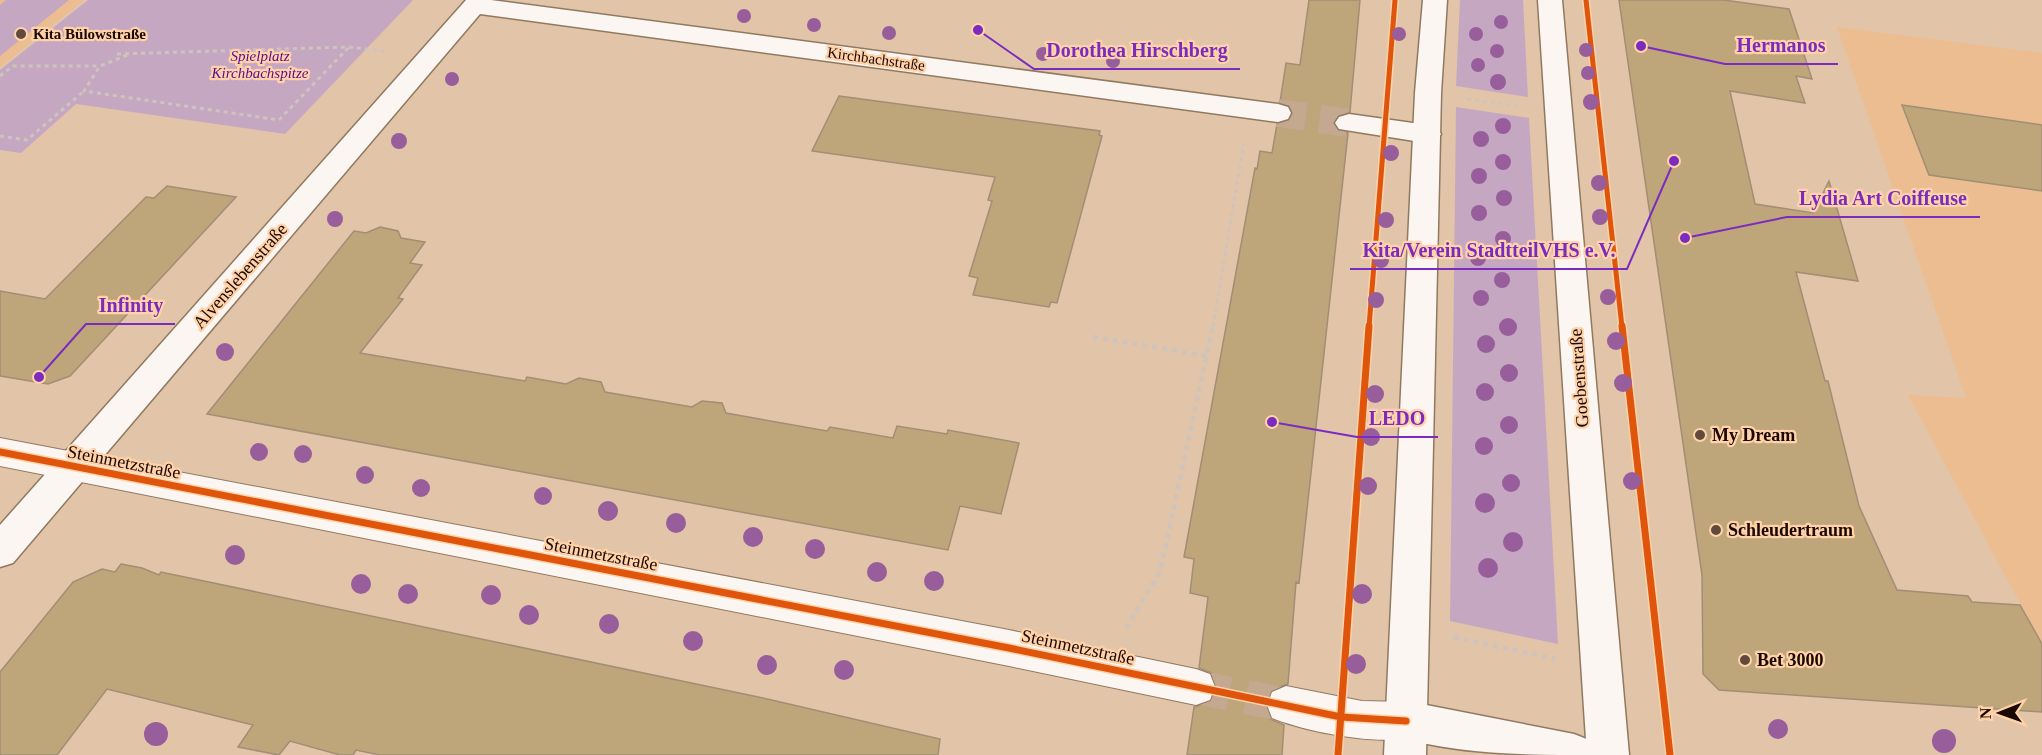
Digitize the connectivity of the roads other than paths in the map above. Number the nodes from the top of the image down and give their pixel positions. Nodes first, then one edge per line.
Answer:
1 (1435, 0) edge
2 (1550, 0) edge
3 (477, 3) edge
4 (1278, 113) tunnel mouth
5 (1349, 123) tunnel mouth
6 (1427, 134) junction
7 (0, 452) edge
8 (73, 467) junction
9 (0, 551) edge
10 (1196, 687) tunnel mouth
11 (1286, 705) tunnel mouth
12 (1406, 738) edge
13 (1574, 755) edge
14 (1608, 755) edge

1 - 6 street
2 - 14 street, Goebenstraße
3 - 4 street, Kirchbachstraße
3 - 8 street, Alvenslebenstraße
5 - 6 street
6 - 12 street
7 - 8 street, Steinmetzstraße
8 - 9 street, Alvenslebenstraße
8 - 10 street, Steinmetzstraße
11 - 12 street
12 - 13 street

